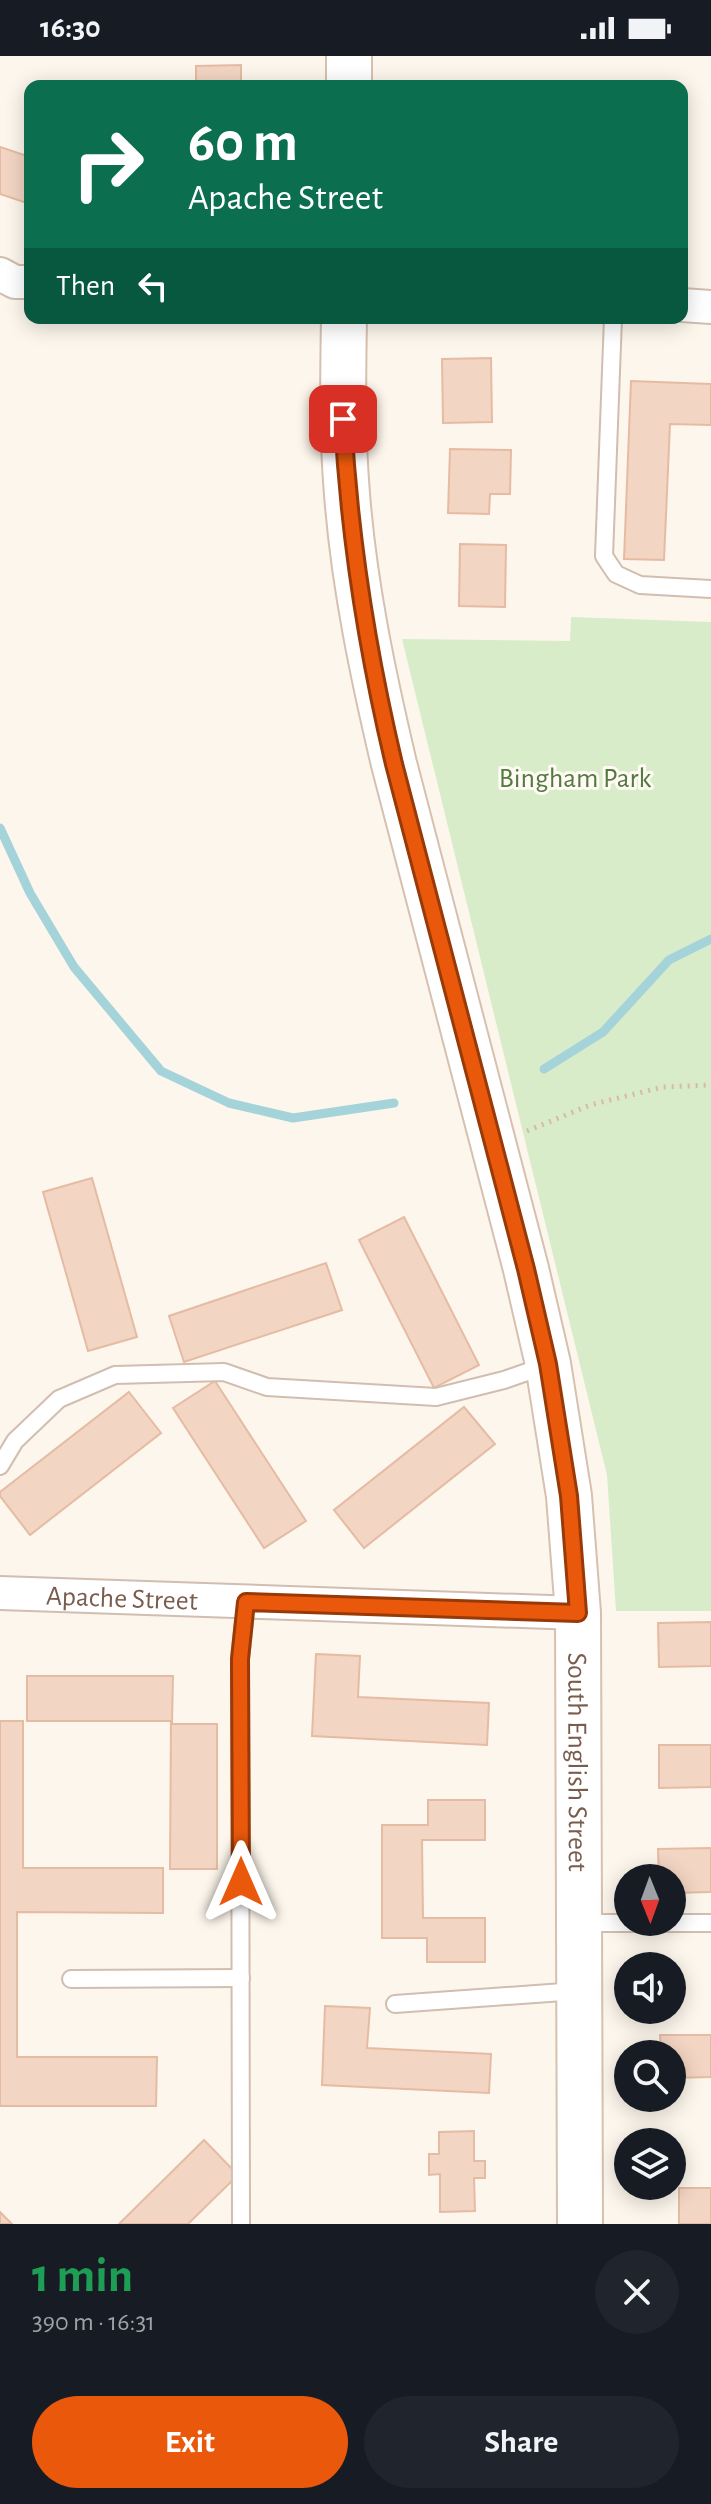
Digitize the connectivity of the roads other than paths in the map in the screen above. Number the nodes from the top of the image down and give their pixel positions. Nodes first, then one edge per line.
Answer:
1 (349, 56) edge
2 (349, 80) edge
3 (0, 274) edge
4 (24, 282) edge
5 (688, 305) edge
6 (711, 307) edge
7 (344, 324) edge
8 (613, 324) edge
9 (711, 589) edge
10 (548, 1364) junction
11 (0, 1466) edge
12 (0, 1593) edge
13 (246, 1602) junction
14 (578, 1613) junction
15 (579, 1923) junction
16 (711, 1923) edge
17 (241, 1978) junction
18 (71, 1979) dead end
19 (579, 1991) junction
20 (395, 2004) dead end
21 (241, 2224) edge
22 (580, 2224) edge

1 - 2 street
3 - 4 street
5 - 6 street
7 - 10 street, South English Street
8 - 9 lane
10 - 11 lane
10 - 14 street, South English Street
12 - 13 street, Apache Street
13 - 14 street, Apache Street
13 - 17 lane
14 - 15 street, South English Street
15 - 16 lane
15 - 19 street, South English Street
17 - 18 lane
17 - 21 lane
19 - 20 lane
19 - 22 street, South English Street

